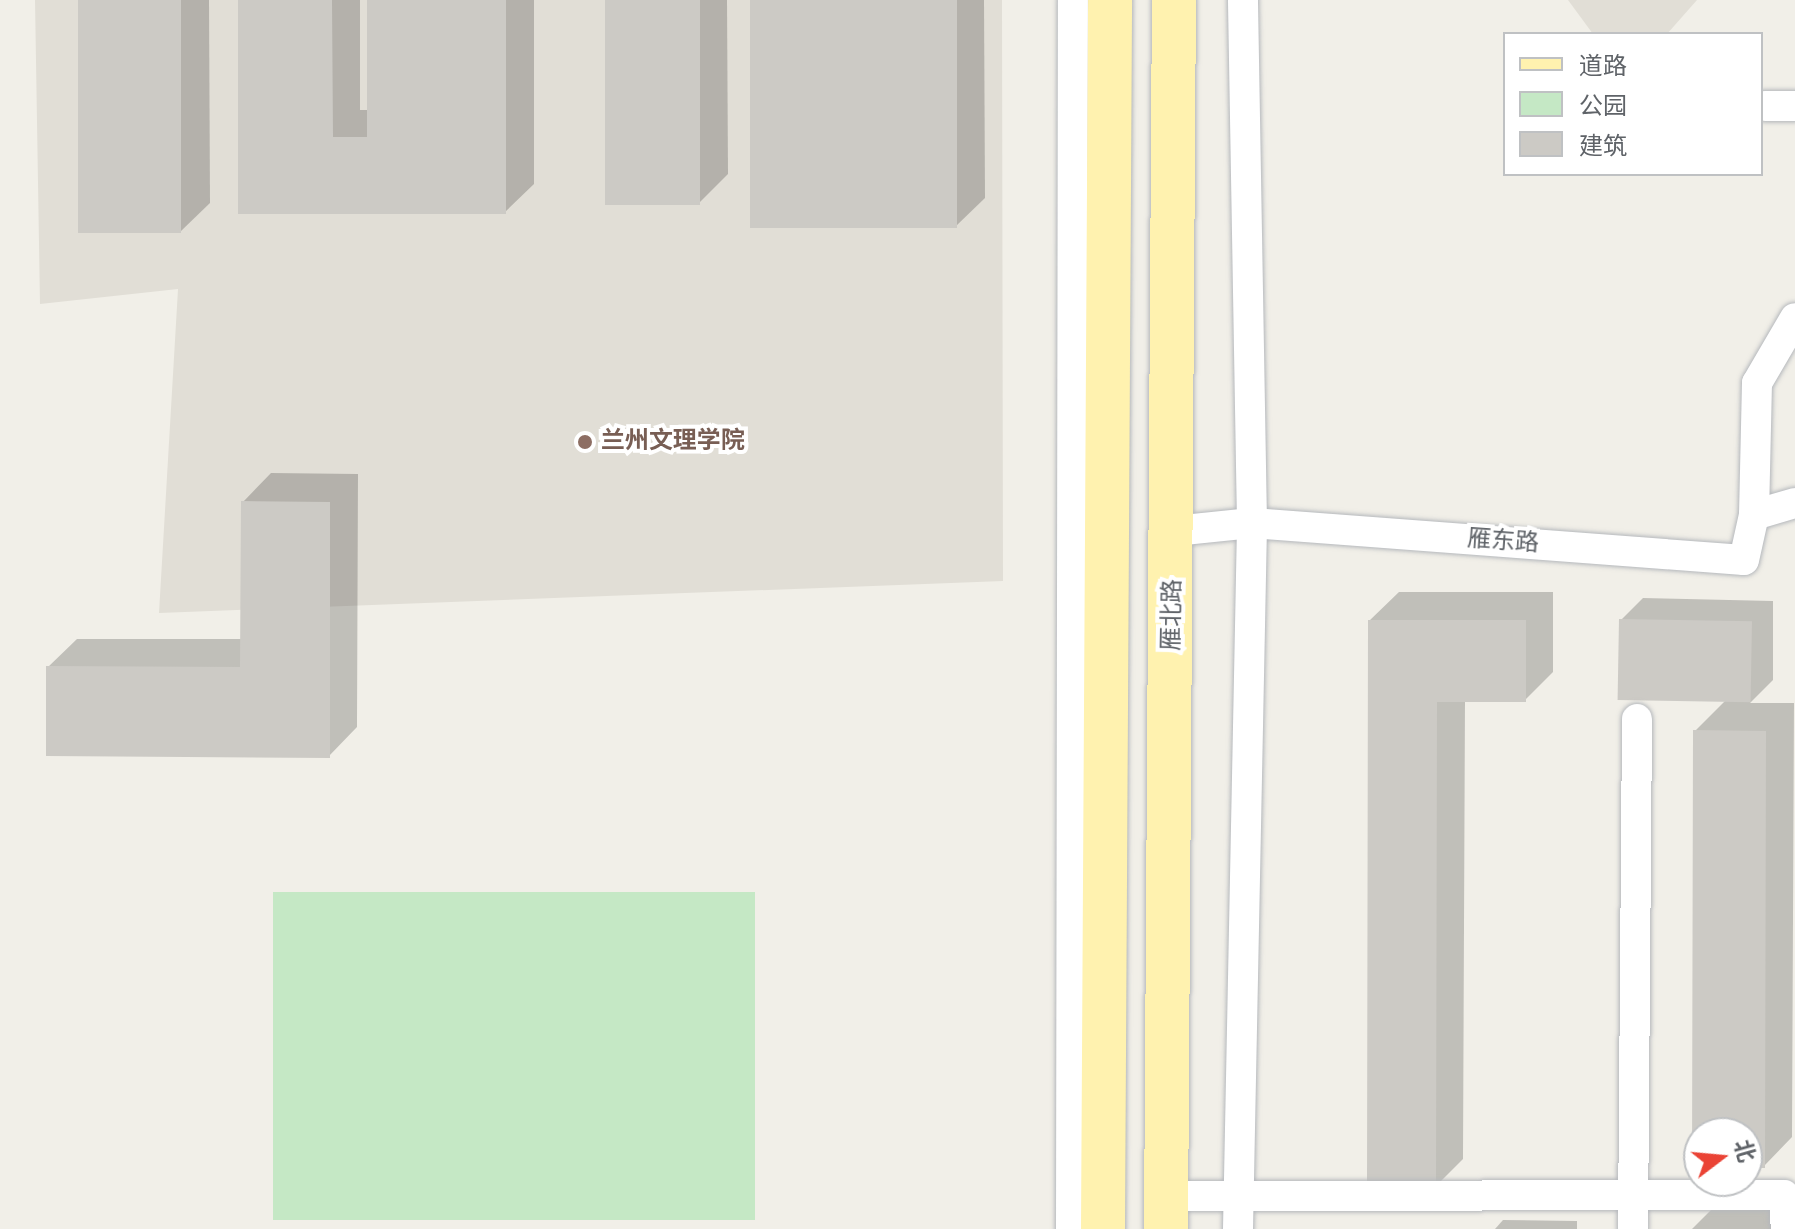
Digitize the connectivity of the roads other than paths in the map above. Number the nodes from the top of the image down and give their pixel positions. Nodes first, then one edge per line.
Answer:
1 (1073, 0) edge
2 (1110, 0) edge
3 (1174, 0) edge
4 (1243, 0) edge
5 (1765, 106) dead end
6 (1795, 106) edge
7 (1795, 318) edge
8 (1795, 503) edge
9 (1754, 515) junction
10 (1252, 523) junction
11 (1174, 531) junction
12 (1637, 719) dead end
13 (1634, 1195) junction
14 (1238, 1197) junction
15 (1166, 1212) edge
16 (1071, 1229) edge
17 (1103, 1229) edge
18 (1238, 1229) edge
19 (1633, 1229) edge
20 (1786, 1229) edge

1 - 16 street
2 - 17 main road
3 - 11 main road, 雁北路
4 - 10 street
5 - 6 street
7 - 9 street
8 - 9 street
9 - 10 street, 雁东路
10 - 11 street, 雁东路
10 - 14 street
11 - 15 main road, 雁北路
12 - 13 street
13 - 14 street
13 - 19 street
13 - 20 street
14 - 15 street
14 - 18 street

